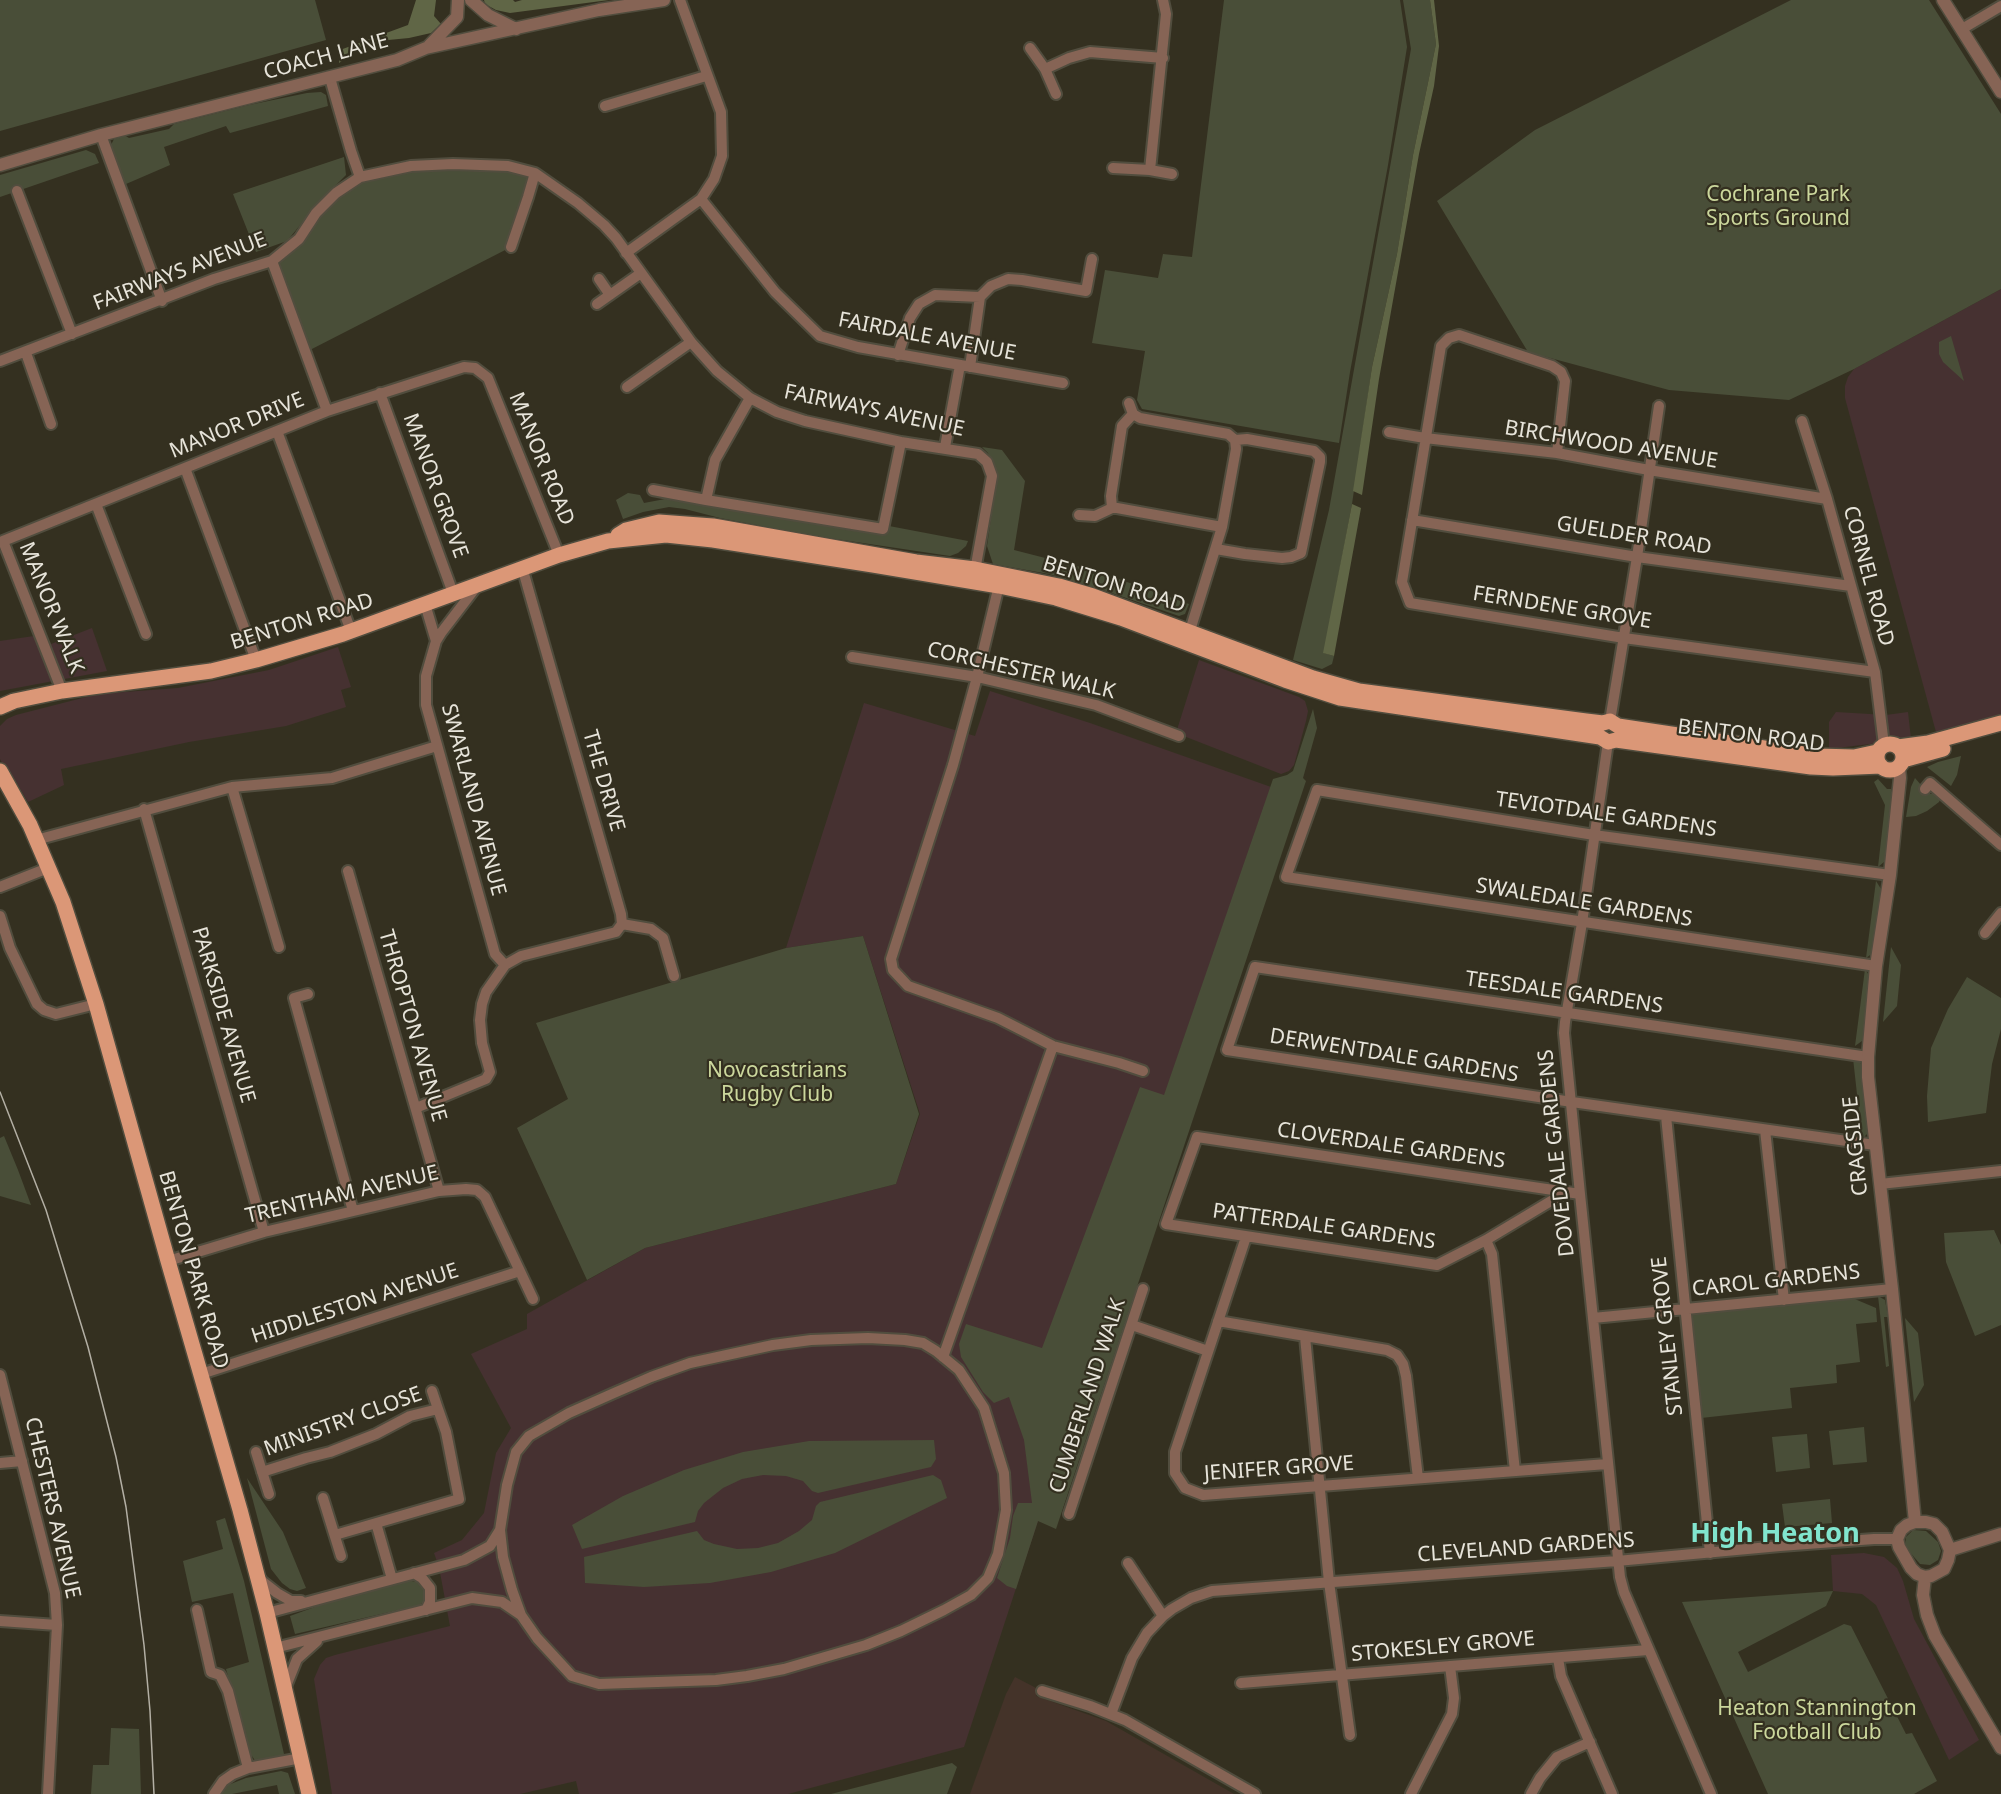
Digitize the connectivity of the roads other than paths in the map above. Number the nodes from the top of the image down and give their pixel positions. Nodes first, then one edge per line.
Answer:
1 (458, 0) edge
2 (471, 0) edge
3 (664, 0) edge
4 (680, 0) edge
5 (1163, 0) edge
6 (1943, 0) edge
7 (2001, 6) edge
8 (516, 28) junction
9 (1962, 29) junction
10 (426, 48) junction
11 (1030, 48) dead end
12 (1163, 58) junction
13 (1046, 69) junction
14 (706, 76) junction
15 (330, 78) junction
16 (2001, 92) edge
17 (1056, 94) dead end
18 (605, 106) dead end
19 (101, 135) junction
20 (0, 165) edge
21 (1113, 168) dead end
22 (1150, 170) junction
23 (535, 173) junction
24 (1172, 174) dead end
25 (360, 177) junction
26 (17, 191) dead end
27 (701, 199) junction
28 (511, 247) dead end
29 (626, 253) junction
30 (1092, 259) dead end
31 (272, 261) junction
32 (641, 273) junction
33 (599, 279) dead end
34 (610, 295) junction
35 (980, 297) junction
36 (162, 301) junction
37 (597, 304) dead end
38 (72, 334) junction
39 (691, 342) junction
40 (26, 353) junction
41 (898, 355) junction
42 (0, 362) edge
43 (965, 366) junction
44 (488, 378) joint
45 (1063, 383) dead end
46 (627, 387) dead end
47 (380, 393) junction
48 (750, 398) junction
49 (1129, 403) dead end
50 (1659, 406) dead end
51 (327, 411) junction
52 (1133, 414) junction
53 (1802, 421) dead end
54 (51, 424) dead end
55 (277, 431) junction
56 (1389, 432) dead end
57 (1425, 438) junction
58 (1235, 441) junction
59 (901, 442) junction
60 (945, 447) junction
61 (1557, 453) junction
62 (185, 468) junction
63 (1650, 470) junction
64 (653, 490) dead end
65 (1827, 499) junction
66 (706, 500) junction
67 (96, 504) junction
68 (1112, 508) junction
69 (1078, 515) dead end
70 (1412, 520) junction
71 (1222, 526) junction
72 (1, 540) edge
73 (1216, 549) junction
74 (559, 555) junction
75 (1637, 557) junction
76 (522, 567) junction
77 (974, 575) junction
78 (1000, 580) junction
79 (479, 583) junction
80 (1851, 586) junction
81 (453, 593) junction
82 (424, 604) junction
83 (351, 631) junction
84 (146, 634) dead end
85 (1188, 637) junction
86 (1624, 638) junction
87 (436, 641) junction
88 (852, 657) dead end
89 (256, 660) junction
90 (1875, 672) junction
91 (978, 677) junction
92 (62, 691) junction
93 (0, 707) edge
94 (2001, 723) edge
95 (1609, 731) junction
96 (2001, 734) edge
97 (1179, 736) dead end
98 (438, 746) junction
99 (1890, 756) junction
100 (0, 771) edge
101 (232, 787) junction
102 (1925, 789) dead end
103 (144, 809) junction
104 (1594, 835) junction
105 (36, 840) junction
106 (2001, 844) edge
107 (48, 868) junction
108 (348, 871) dead end
109 (1890, 875) junction
110 (1286, 877) joint
111 (0, 887) edge
112 (2001, 913) edge
113 (0, 916) edge
114 (1582, 922) junction
115 (622, 924) junction
116 (1985, 933) dead end
117 (279, 947) dead end
118 (505, 965) junction
119 (1876, 966) junction
120 (674, 976) dead end
121 (308, 994) dead end
122 (96, 1004) junction
123 (1566, 1013) junction
124 (1053, 1046) junction
125 (1227, 1050) joint
126 (1868, 1057) junction
127 (1143, 1071) dead end
128 (1572, 1102) junction
129 (416, 1108) junction
130 (1666, 1116) junction
131 (1765, 1130) junction
132 (1875, 1145) junction
133 (2001, 1171) edge
134 (1880, 1184) junction
135 (439, 1191) junction
136 (1566, 1192) junction
137 (1580, 1194) junction
138 (353, 1211) junction
139 (1167, 1224) joint
140 (264, 1232) junction
141 (1246, 1237) junction
142 (1486, 1240) junction
143 (168, 1261) junction
144 (520, 1271) junction
145 (1143, 1289) dead end
146 (1892, 1289) junction
147 (533, 1299) dead end
148 (1784, 1300) junction
149 (1684, 1309) junction
150 (1593, 1318) junction
151 (1218, 1321) junction
152 (1132, 1325) junction
153 (1305, 1337) junction
154 (1208, 1351) junction
155 (943, 1357) junction
156 (201, 1374) junction
157 (0, 1375) edge
158 (432, 1391) dead end
159 (438, 1409) junction
160 (256, 1452) dead end
161 (22, 1461) junction
162 (0, 1463) edge
163 (1607, 1464) junction
164 (1515, 1471) junction
165 (262, 1473) junction
166 (1418, 1478) junction
167 (1320, 1487) junction
168 (269, 1494) dead end
169 (323, 1498) dead end
170 (1069, 1514) dead end
171 (1915, 1522) junction
172 (375, 1523) junction
173 (500, 1530) junction
174 (2001, 1534) edge
175 (335, 1535) junction
176 (1897, 1539) junction
177 (1950, 1550) junction
178 (1710, 1553) junction
179 (341, 1556) dead end
180 (1617, 1561) junction
181 (1128, 1563) dead end
182 (256, 1571) junction
183 (414, 1573) junction
184 (1925, 1576) junction
185 (392, 1579) junction
186 (1329, 1582) junction
187 (312, 1601) junction
188 (197, 1610) dead end
189 (426, 1610) junction
190 (267, 1613) junction
191 (521, 1615) junction
192 (1163, 1616) junction
193 (0, 1621) edge
194 (57, 1625) junction
195 (322, 1637) junction
196 (276, 1648) junction
197 (1648, 1650) junction
198 (1558, 1658) junction
199 (1450, 1666) junction
200 (1341, 1675) junction
201 (1240, 1683) dead end
202 (285, 1689) junction
203 (1042, 1691) dead end
204 (1111, 1714) junction
205 (1350, 1735) dead end
206 (1590, 1742) junction
207 (2001, 1748) edge
208 (301, 1758) junction
209 (248, 1768) junction
210 (48, 1794) edge
211 (214, 1794) edge
212 (309, 1794) edge
213 (1255, 1794) edge
214 (1412, 1794) edge
215 (1531, 1794) edge
216 (1612, 1794) edge
217 (1711, 1794) edge

1 - 10 street
2 - 8 street
3 - 8 street, COACH LANE
4 - 14 street
5 - 12 street
6 - 9 street
7 - 9 street
8 - 10 street, COACH LANE
9 - 16 street
10 - 15 street, COACH LANE
11 - 13 street
12 - 13 street
12 - 22 street
13 - 17 street
14 - 18 street
14 - 27 street
15 - 19 street, COACH LANE
15 - 25 street
19 - 20 street, COACH LANE
19 - 36 street
21 - 22 street
22 - 24 street
23 - 25 street, FAIRWAYS AVENUE
23 - 28 street
23 - 29 street, FAIRWAYS AVENUE
25 - 31 street, FAIRWAYS AVENUE
26 - 38 street
27 - 29 street
27 - 41 street, FAIRDALE AVENUE
29 - 32 street, FAIRWAYS AVENUE
30 - 35 street
31 - 36 street, FAIRWAYS AVENUE
31 - 51 street
32 - 34 street
32 - 39 street, FAIRWAYS AVENUE
33 - 34 street
34 - 37 street
35 - 41 street
35 - 43 street
36 - 38 street, FAIRWAYS AVENUE
38 - 40 street, FAIRWAYS AVENUE
39 - 46 street
39 - 48 street, FAIRWAYS AVENUE
40 - 42 street, FAIRWAYS AVENUE
40 - 54 street
41 - 43 street, FAIRDALE AVENUE
43 - 45 street, FAIRDALE AVENUE
43 - 60 street
44 - 47 street, MANOR DRIVE
44 - 74 street, MANOR ROAD
47 - 51 street, MANOR DRIVE
47 - 81 street, MANOR GROVE
48 - 59 street, FAIRWAYS AVENUE
48 - 66 street
49 - 52 street
50 - 63 street, DOVEDALE GARDENS
51 - 55 street, MANOR DRIVE
52 - 58 street
52 - 68 street
53 - 65 street, CORNEL ROAD
55 - 62 street, MANOR DRIVE
55 - 83 street
56 - 57 street, BIRCHWOOD AVENUE
57 - 61 street, BIRCHWOOD AVENUE
57 - 61 street, FERNDENE GROVE
57 - 70 street, FERNDENE GROVE
58 - 71 street
58 - 73 street
59 - 60 street, FAIRWAYS AVENUE
59 - 66 street
60 - 77 street, FAIRWAYS AVENUE
61 - 63 street, BIRCHWOOD AVENUE
62 - 67 street, MANOR DRIVE
62 - 89 street
63 - 65 street, BIRCHWOOD AVENUE
63 - 75 street, DOVEDALE GARDENS
64 - 66 street
65 - 80 street, CORNEL ROAD
67 - 72 street, MANOR DRIVE
67 - 84 street
68 - 69 street
68 - 71 street
70 - 75 street, GUELDER ROAD
70 - 86 street, FERNDENE GROVE
71 - 73 street
72 - 92 street, MANOR WALK
73 - 85 street
74 - 76 main road, BENTON ROAD
74 - 77 main road, BENTON ROAD
75 - 80 street, GUELDER ROAD
75 - 86 street, DOVEDALE GARDENS
76 - 79 main road, BENTON ROAD
76 - 115 street, THE DRIVE
77 - 78 main road, BENTON ROAD
78 - 85 main road, BENTON ROAD
78 - 91 street
79 - 81 main road, BENTON ROAD
79 - 87 street, SWARLAND AVENUE
80 - 90 street, CORNEL ROAD
81 - 82 main road, BENTON ROAD
82 - 83 main road, BENTON ROAD
82 - 87 street
83 - 89 main road, BENTON ROAD
85 - 95 main road, BENTON ROAD
86 - 90 street, FERNDENE GROVE
86 - 95 street, DOVEDALE GARDENS
87 - 98 street, SWARLAND AVENUE
88 - 91 street, CORCHESTER WALK
89 - 92 main road, BENTON ROAD
90 - 99 street, CORNEL ROAD
91 - 97 street, CORCHESTER WALK
91 - 124 street
92 - 93 main road, BENTON ROAD
94 - 99 main road, BENTON ROAD
95 - 99 main road, BENTON ROAD
95 - 104 street, DOVEDALE GARDENS
96 - 99 main road, BENTON ROAD
98 - 101 street
98 - 118 street, SWARLAND AVENUE
99 - 109 street, CRAGSIDE
100 - 105 main road, BENTON PARK ROAD
101 - 103 street
101 - 117 street
102 - 106 street
103 - 105 street
103 - 140 street, PARKSIDE AVENUE
104 - 109 street, TEVIOTDALE GARDENS
104 - 110 street, TEVIOTDALE GARDENS
104 - 114 street, DOVEDALE GARDENS
105 - 107 main road, BENTON PARK ROAD
107 - 111 street
107 - 122 main road, BENTON PARK ROAD
108 - 129 street, THROPTON AVENUE
109 - 119 street, CRAGSIDE
110 - 114 street, SWALEDALE GARDENS
112 - 116 street
113 - 122 street
114 - 119 street, SWALEDALE GARDENS
114 - 123 street, DOVEDALE GARDENS
115 - 118 street
115 - 120 street
118 - 129 street
119 - 126 street, CRAGSIDE
121 - 138 street
122 - 143 main road, BENTON PARK ROAD
123 - 125 street, TEESDALE GARDENS
123 - 126 street, TEESDALE GARDENS
123 - 128 street, DOVEDALE GARDENS
124 - 127 street
124 - 155 street
125 - 128 street, DERWENTDALE GARDENS
126 - 132 street, CRAGSIDE
128 - 130 street, DERWENTDALE GARDENS
128 - 137 street, DOVEDALE GARDENS
129 - 135 street, THROPTON AVENUE
130 - 131 street, DERWENTDALE GARDENS
130 - 149 street, STANLEY GROVE
131 - 132 street, DERWENTDALE GARDENS
131 - 148 street
132 - 134 street, CRAGSIDE
133 - 134 street
134 - 146 street, CRAGSIDE
135 - 138 street, TRENTHAM AVENUE
135 - 144 street, TRENTHAM AVENUE
136 - 137 street, CLOVERDALE GARDENS
136 - 139 street, CLOVERDALE GARDENS
136 - 142 street, PATTERDALE GARDENS
137 - 150 street, DOVEDALE GARDENS
138 - 140 street, TRENTHAM AVENUE
139 - 141 street, PATTERDALE GARDENS
140 - 143 street, TRENTHAM AVENUE
141 - 142 street, PATTERDALE GARDENS
141 - 151 street, JENIFER GROVE
142 - 164 street
143 - 156 main road, BENTON PARK ROAD
144 - 147 street, TRENTHAM AVENUE
144 - 156 street, HIDDLESTON AVENUE
145 - 152 street, CUMBERLAND WALK
146 - 148 street, CAROL GARDENS
146 - 171 street, CRAGSIDE
148 - 149 street, CAROL GARDENS
149 - 150 street, CAROL GARDENS
149 - 178 street, STANLEY GROVE
150 - 163 street, DOVEDALE GARDENS
151 - 153 street
151 - 154 street, JENIFER GROVE
152 - 154 street
152 - 170 street, CUMBERLAND WALK
153 - 166 street
153 - 167 street
154 - 167 street, JENIFER GROVE
155 - 173 street
155 - 191 street
156 - 182 main road, BENTON PARK ROAD
157 - 161 street, CHESTERS AVENUE
158 - 159 street, MINISTRY CLOSE
159 - 165 street, MINISTRY CLOSE
159 - 172 street, MINISTRY CLOSE
160 - 165 street, MINISTRY CLOSE
161 - 162 street
161 - 194 street, CHESTERS AVENUE
163 - 164 street, JENIFER GROVE
163 - 180 street, DOVEDALE GARDENS
164 - 166 street, JENIFER GROVE
165 - 168 street, MINISTRY CLOSE
166 - 167 street, JENIFER GROVE
167 - 186 street
169 - 175 street
171 - 176 street
171 - 177 street
172 - 175 street, MINISTRY CLOSE
172 - 185 street
173 - 183 street
173 - 191 street
174 - 177 street
175 - 179 street
176 - 178 street, CLEVELAND GARDENS
176 - 184 street
177 - 184 street
178 - 180 street, CLEVELAND GARDENS
180 - 186 street, CLEVELAND GARDENS
180 - 197 street, DOVEDALE GARDENS
181 - 192 street
182 - 187 street
182 - 190 main road, BENTON PARK ROAD
183 - 185 street
183 - 189 street
184 - 207 street
185 - 187 street
186 - 192 street, CLEVELAND GARDENS
186 - 200 street
187 - 190 street
188 - 209 street
189 - 191 street
189 - 195 street
190 - 196 main road, BENTON PARK ROAD
192 - 204 street, CLEVELAND GARDENS
193 - 194 street
194 - 210 street, CHESTERS AVENUE
195 - 196 street
195 - 202 street
196 - 202 main road, BENTON PARK ROAD
197 - 198 street, STOKESLEY GROVE
197 - 217 street, DOVEDALE GARDENS
198 - 199 street, STOKESLEY GROVE
198 - 206 street
199 - 200 street, STOKESLEY GROVE
199 - 214 street
200 - 201 street, STOKESLEY GROVE
200 - 205 street
202 - 208 main road, BENTON PARK ROAD
203 - 204 street
204 - 213 street
206 - 215 street
206 - 216 street
208 - 209 street
208 - 212 main road, BENTON PARK ROAD
209 - 211 street

